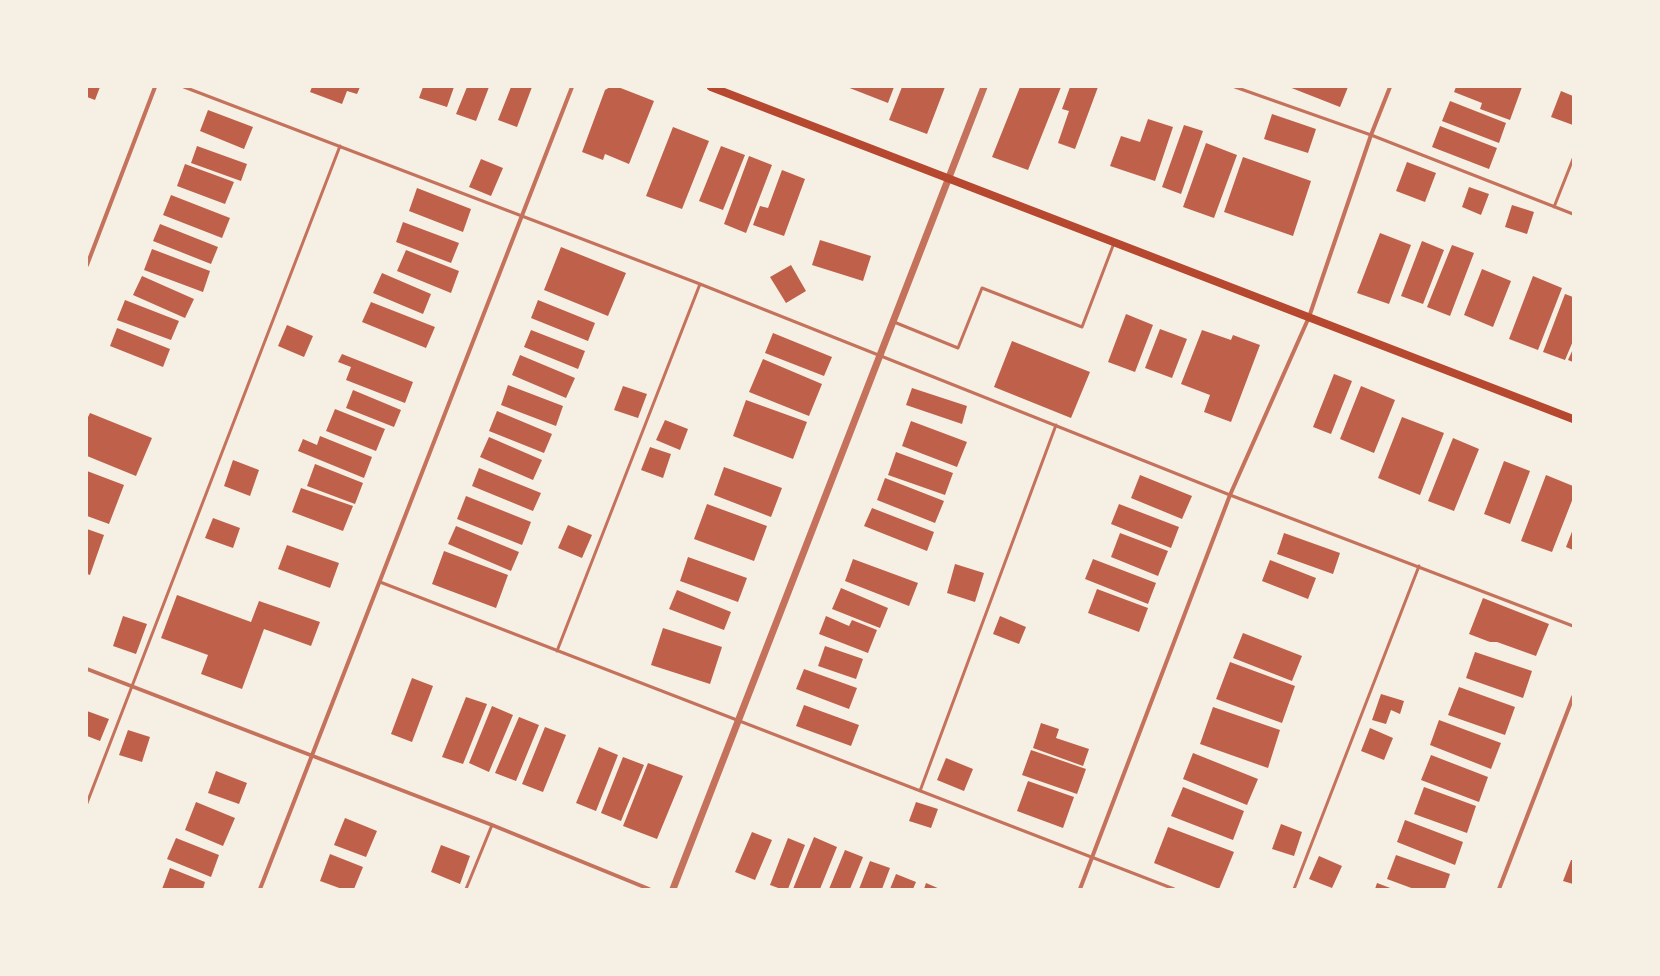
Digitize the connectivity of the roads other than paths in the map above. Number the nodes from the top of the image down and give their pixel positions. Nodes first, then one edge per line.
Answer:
1 (155, 87) edge
2 (184, 87) edge
3 (572, 87) edge
4 (710, 87) edge
5 (984, 87) edge
6 (1235, 87) edge
7 (1390, 87) edge
8 (1371, 136) junction
9 (340, 146) junction
10 (1573, 159) edge
11 (949, 178) junction
12 (1554, 207) junction
13 (1573, 214) edge
14 (522, 216) junction
15 (1115, 242) junction
16 (87, 265) edge
17 (700, 284) junction
18 (1309, 316) junction
19 (894, 322) junction
20 (880, 356) junction
21 (1573, 419) edge
22 (1056, 425) junction
23 (1230, 495) junction
24 (1419, 566) junction
25 (380, 582) junction
26 (1573, 626) edge
27 (557, 650) junction
28 (87, 669) edge
29 (133, 687) junction
30 (1573, 697) edge
31 (738, 721) junction
32 (312, 756) junction
33 (920, 791) junction
34 (87, 803) edge
35 (492, 825) junction
36 (1092, 857) junction
37 (260, 889) edge
38 (466, 889) edge
39 (649, 889) edge
40 (673, 889) edge
41 (1080, 889) edge
42 (1174, 889) edge
43 (1294, 889) edge
44 (1499, 889) edge

1 - 16 street
2 - 9 lane
3 - 14 street
4 - 11 main road
5 - 11 street
6 - 8 lane
7 - 8 street
8 - 12 lane
8 - 18 street
9 - 14 lane
9 - 29 lane
10 - 12 lane
11 - 15 main road
11 - 19 street
12 - 13 lane
14 - 17 lane
14 - 25 street
15 - 18 main road
15 - 19 lane
17 - 20 lane
17 - 27 lane
18 - 21 main road
18 - 23 street
19 - 20 street
20 - 22 lane
20 - 31 street
22 - 23 lane
22 - 33 lane
23 - 24 lane
23 - 36 street
24 - 26 lane
24 - 43 lane
25 - 27 lane
25 - 32 street
27 - 31 lane
28 - 29 street
29 - 32 street
29 - 34 lane
30 - 44 street
31 - 33 lane
31 - 40 street
32 - 35 street
32 - 37 street
33 - 36 lane
35 - 38 lane
35 - 39 street
36 - 41 street
36 - 42 lane

